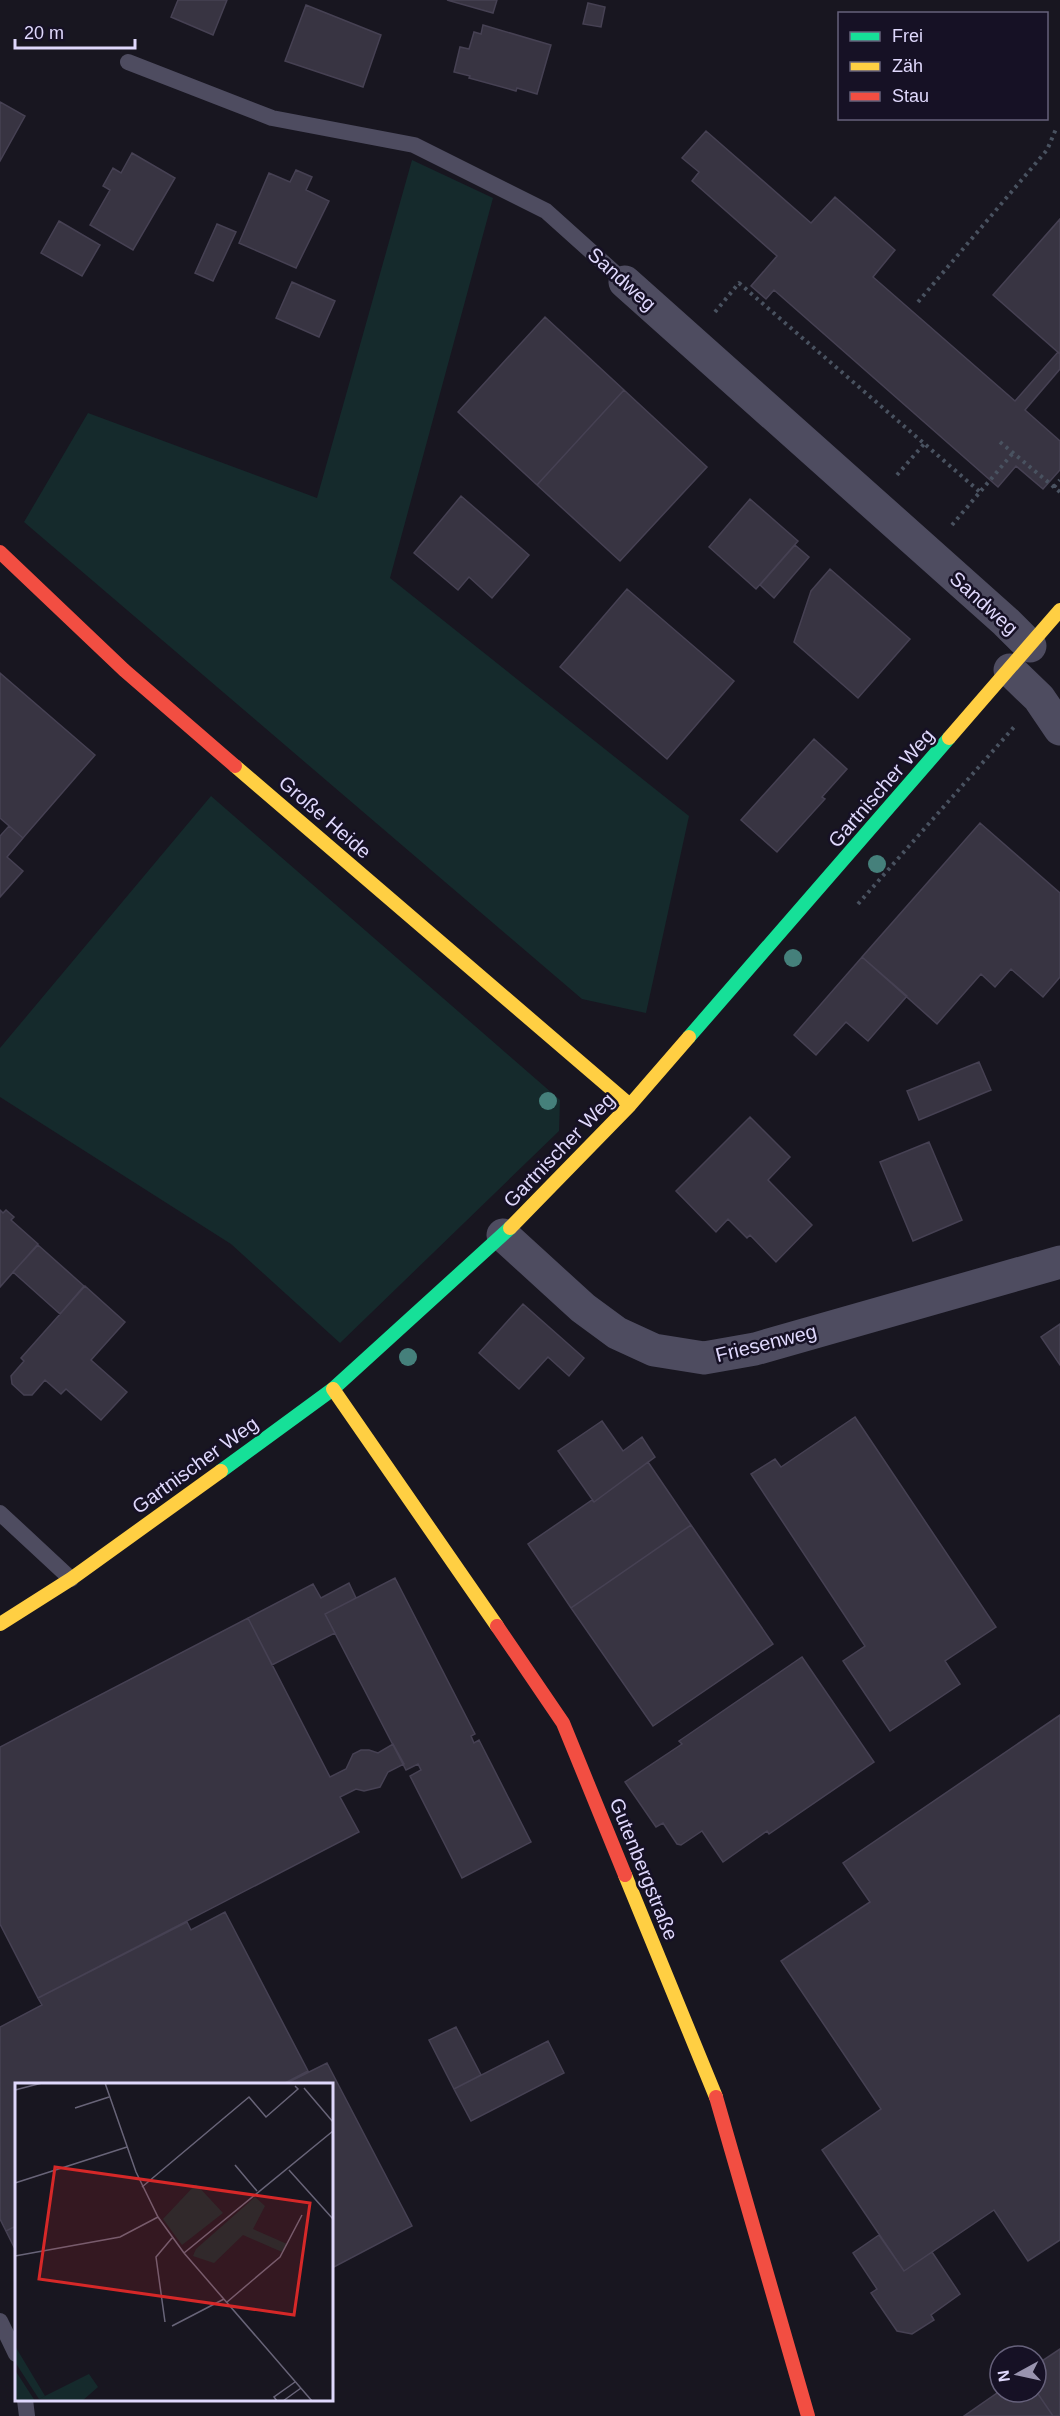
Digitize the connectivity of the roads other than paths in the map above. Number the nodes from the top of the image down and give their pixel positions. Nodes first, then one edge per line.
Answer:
1 (128, 62) dead end
2 (625, 282) joint
3 (0, 552) edge
4 (1060, 610) edge
5 (1020, 658) junction
6 (1060, 729) edge
7 (630, 1105) junction
8 (503, 1235) junction
9 (1060, 1262) edge
10 (333, 1389) junction
11 (0, 1513) edge
12 (71, 1579) junction
13 (0, 1624) edge
14 (0, 2321) edge
15 (15, 2352) edge
16 (25, 2401) edge
17 (27, 2416) edge
18 (808, 2416) edge

1 - 2 lane, Sandweg
2 - 5 street, Sandweg
3 - 7 street, Große Heide
4 - 5 street, Gartnischer Weg
5 - 6 street
5 - 7 street, Gartnischer Weg
7 - 8 street, Gartnischer Weg
8 - 9 street, Friesenweg
8 - 10 street, Gartnischer Weg
10 - 12 street, Gartnischer Weg
10 - 18 street, Gutenbergstraße
11 - 12 lane
12 - 13 street, Gartnischer Weg
14 - 15 lane
16 - 17 lane

